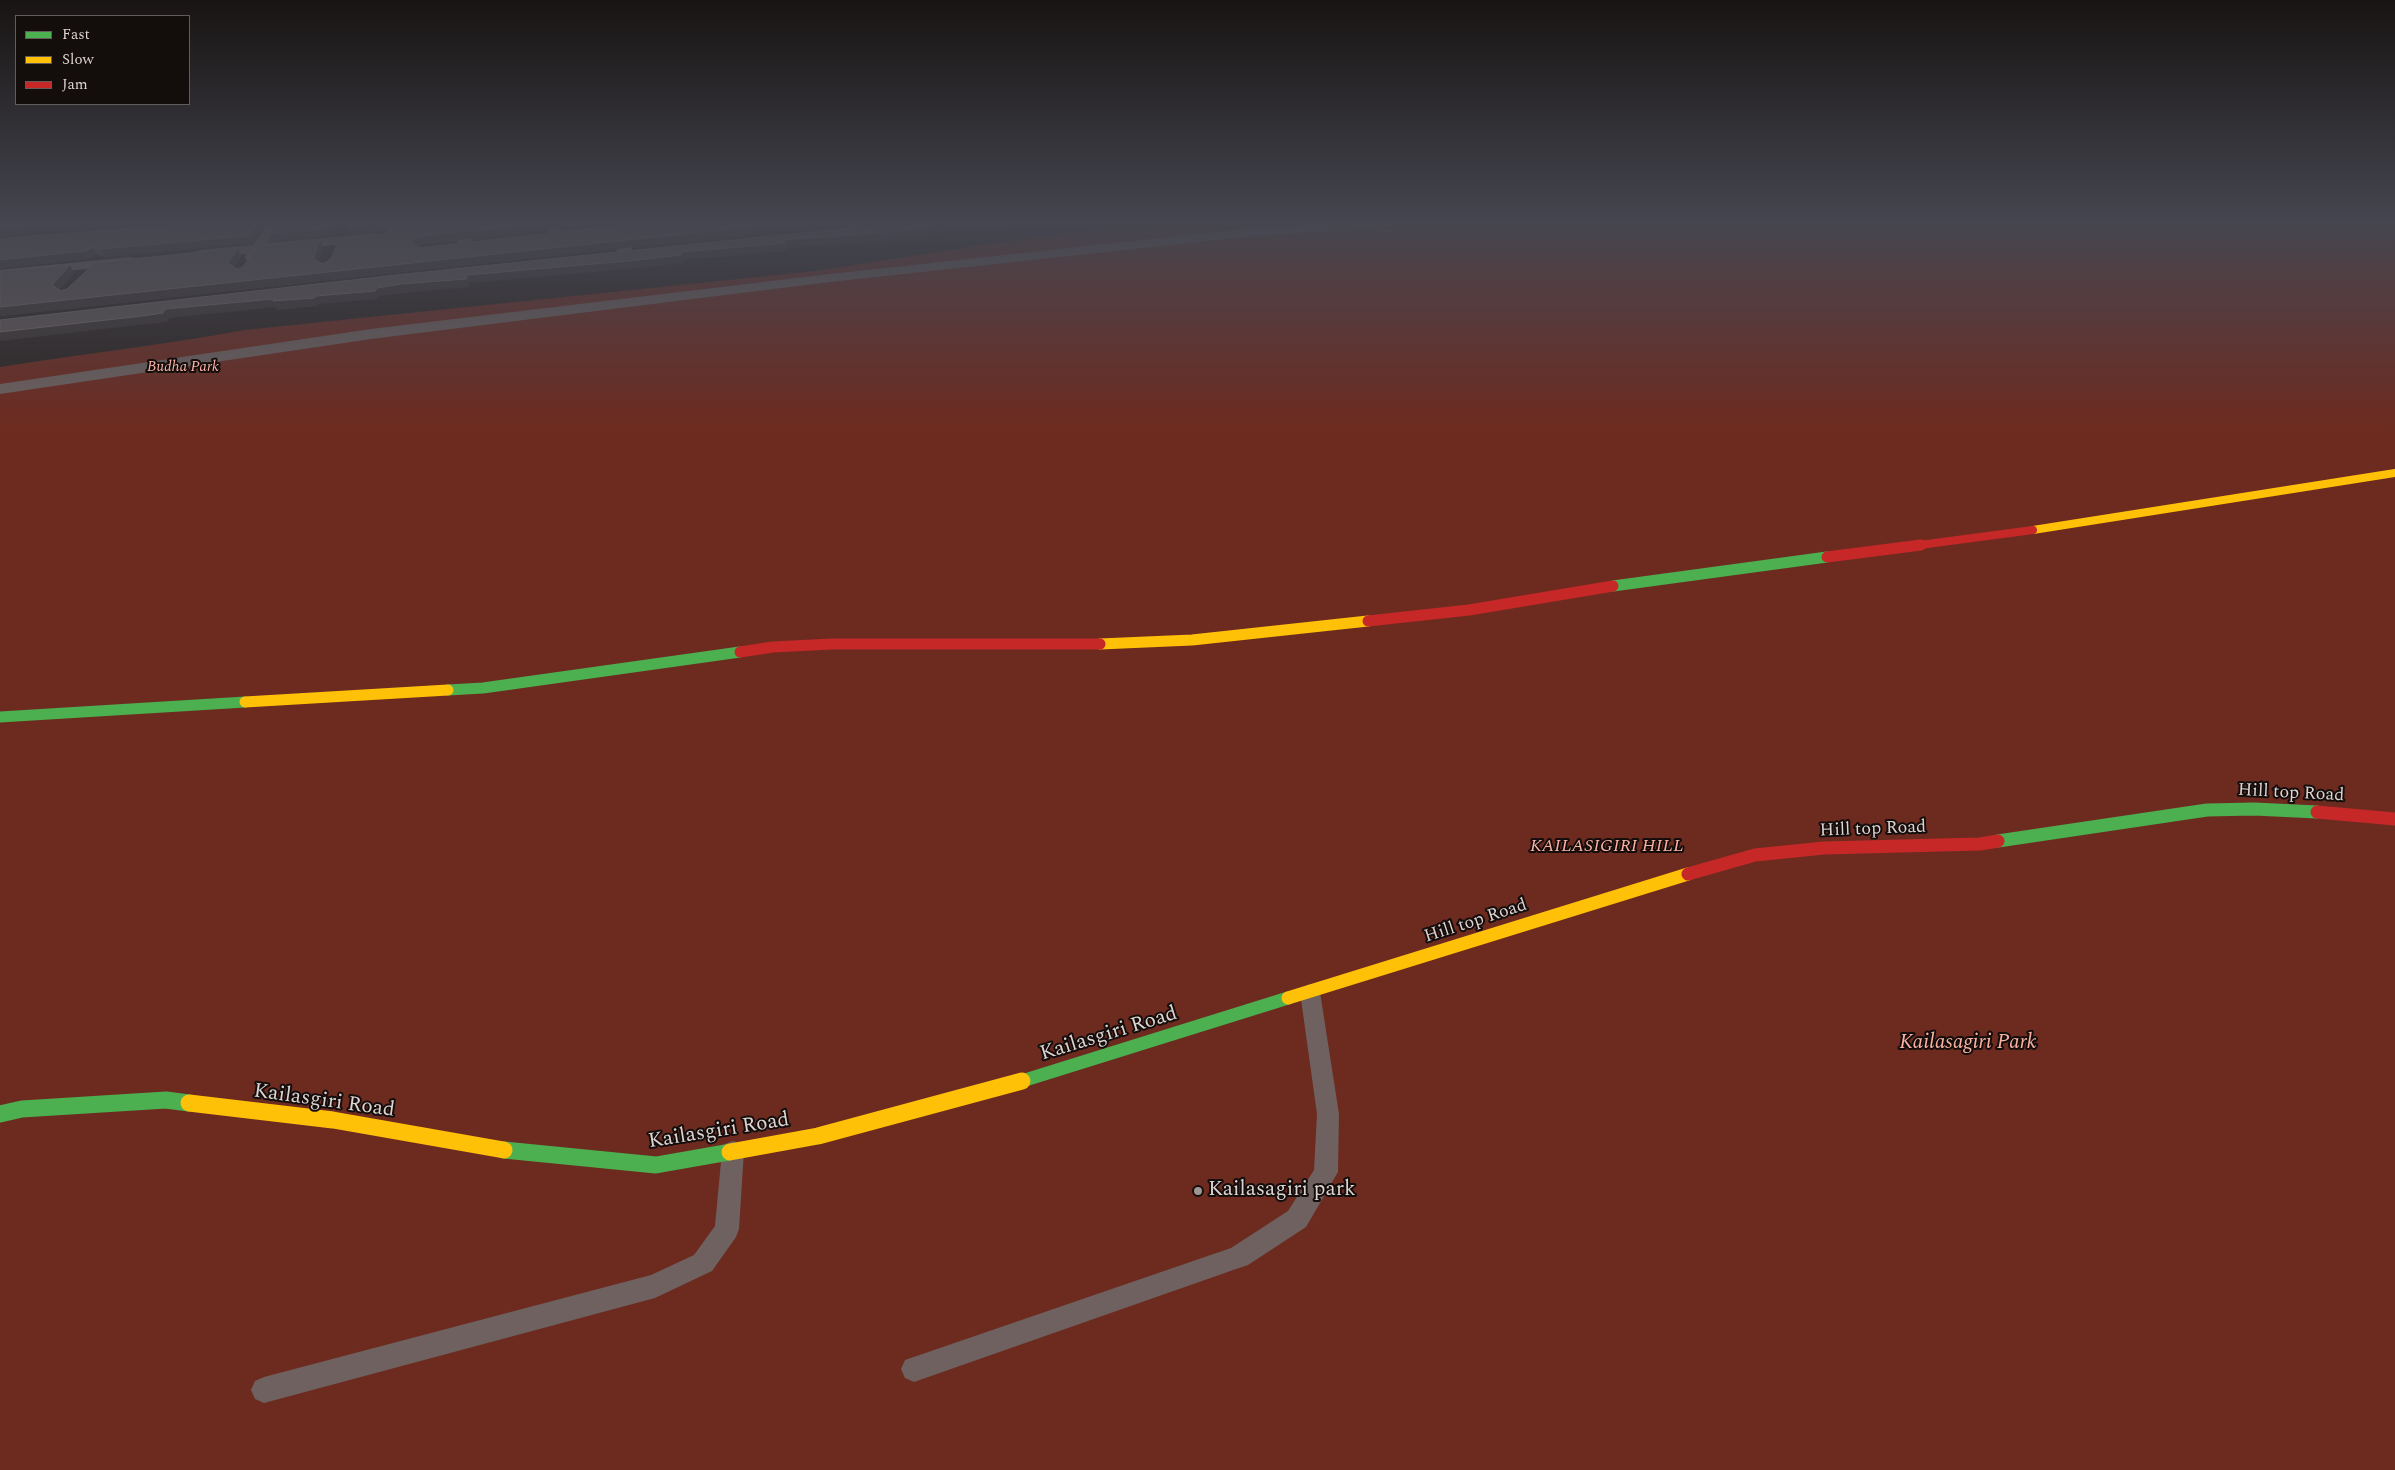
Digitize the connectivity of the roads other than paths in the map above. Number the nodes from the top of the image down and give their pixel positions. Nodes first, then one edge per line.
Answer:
1 (727, 291) edge
2 (0, 389) edge
3 (2395, 473) edge
4 (0, 717) edge
5 (2395, 819) edge
6 (1366, 974) joint
7 (1310, 992) junction
8 (0, 1114) edge
9 (733, 1151) junction
10 (914, 1369) dead end
11 (264, 1390) dead end

1 - 2 street
3 - 4 street
5 - 6 street, Hill top Road
6 - 7 street, Kailasgiri Road
7 - 9 street, Kailasgiri Road
7 - 10 lane
8 - 9 street, Kailasgiri Road
9 - 11 lane

